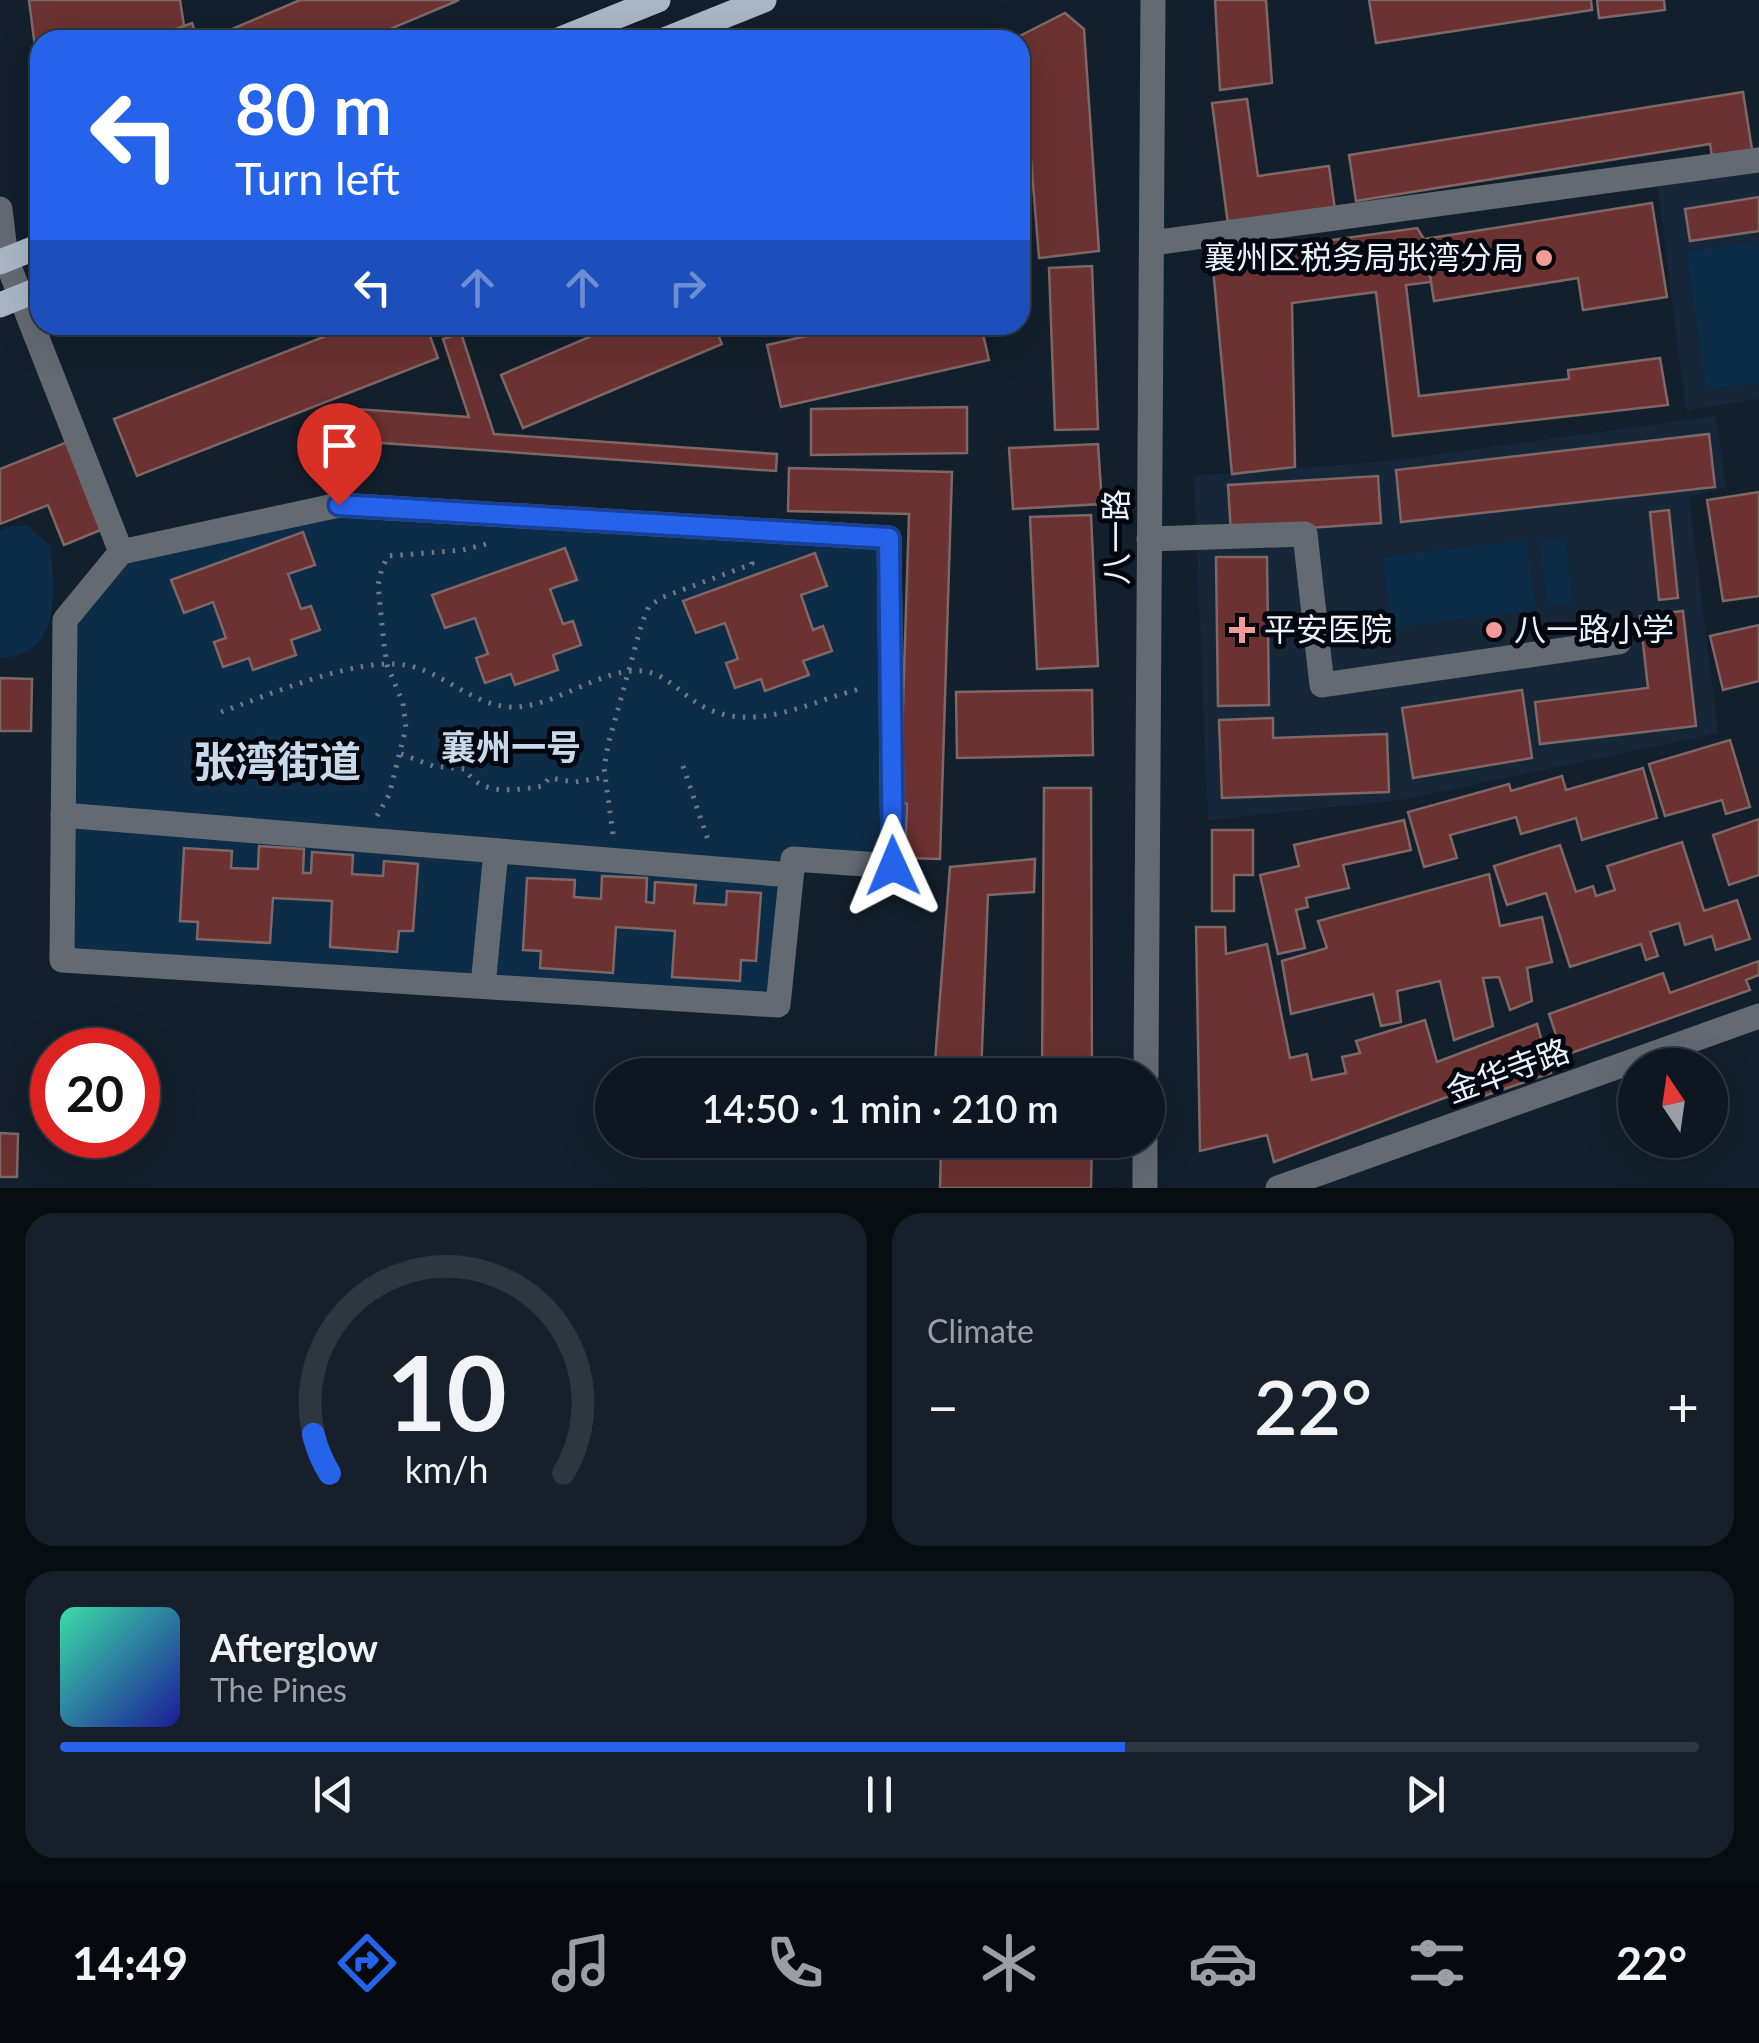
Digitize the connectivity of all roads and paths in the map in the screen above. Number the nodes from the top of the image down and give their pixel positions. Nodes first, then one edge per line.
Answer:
1 (658, 0) edge
2 (764, 0) edge
3 (1153, 0) edge
4 (583, 30) edge
5 (689, 30) edge
6 (1759, 160) edge
7 (0, 209) edge
8 (1152, 243) junction
9 (30, 250) edge
10 (3, 261) edge
11 (20, 297) edge
12 (30, 322) edge
13 (35, 335) edge
14 (744, 530) junction
15 (505, 539) dead end
16 (1150, 539) junction
17 (121, 552) junction
18 (1619, 642) dead end
19 (387, 665) junction
20 (630, 673) junction
21 (891, 688) junction
22 (220, 712) dead end
23 (401, 754) junction
24 (683, 766) dead end
25 (606, 777) junction
26 (63, 815) junction
27 (364, 840) junction
28 (496, 851) junction
29 (619, 862) junction
30 (718, 870) junction
31 (791, 876) junction
32 (483, 986) junction
33 (1759, 1016) edge
34 (1146, 1058) edge
35 (1145, 1158) edge
36 (1145, 1188) edge
37 (1278, 1188) edge

1 - 4 main road
2 - 5 main road
3 - 8 street, 八一路
6 - 8 street
7 - 10 street
8 - 16 street, 八一路
9 - 10 main road
10 - 11 street
11 - 12 street
13 - 17 street
14 - 17 street
14 - 20 path
14 - 21 street
15 - 19 path
16 - 18 street
16 - 34 street, 八一路
17 - 26 street
19 - 20 path
19 - 22 path
19 - 23 path
20 - 21 path
20 - 25 path
21 - 31 street
23 - 25 path
23 - 27 path
24 - 30 path
25 - 29 path
26 - 27 street
26 - 32 street
27 - 28 street
28 - 29 street
28 - 32 street
29 - 30 street
30 - 31 street
31 - 32 street
33 - 37 street, 金华寺路
35 - 36 street

